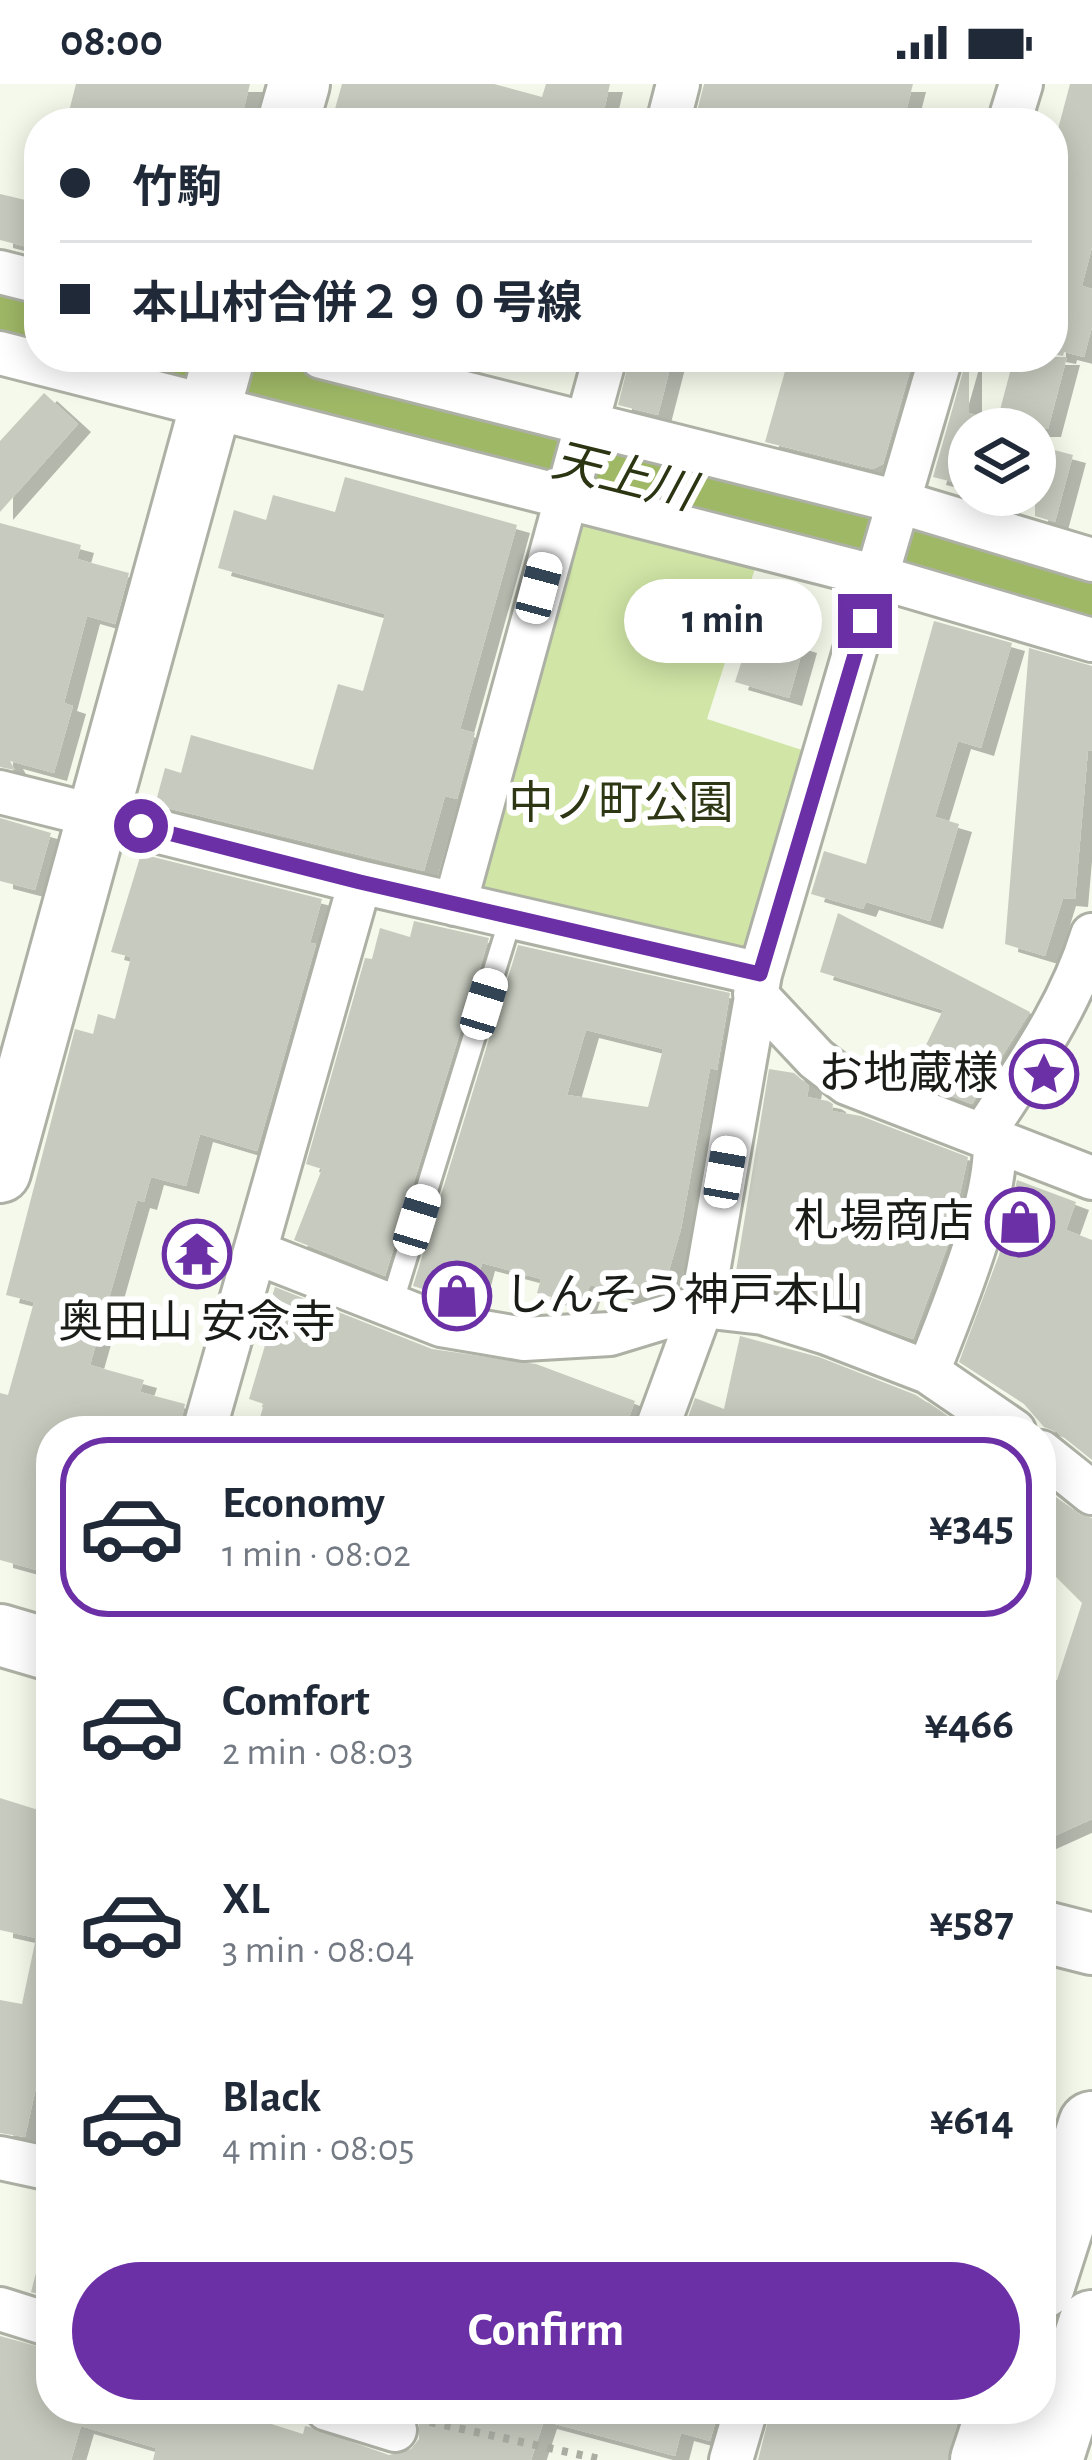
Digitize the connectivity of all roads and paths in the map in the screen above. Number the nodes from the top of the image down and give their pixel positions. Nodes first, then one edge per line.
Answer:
1 (138, 372) edge
2 (381, 372) edge
3 (601, 372) edge
4 (937, 372) edge
5 (218, 383) edge
6 (587, 424) junction
7 (563, 498) junction
8 (899, 502) junction
9 (1092, 560) edge
10 (878, 577) junction
11 (1092, 640) edge
12 (0, 792) edge
13 (98, 814) junction
14 (360, 882) junction
15 (455, 904) junction
16 (511, 917) junction
17 (1092, 935) edge
18 (758, 984) junction
19 (13, 1079) edge
20 (998, 1143) junction
21 (0, 1172) edge
22 (1092, 1178) edge
23 (254, 1252) junction
24 (391, 1306) junction
25 (702, 1306) junction
26 (928, 1372) junction
27 (208, 1416) edge
28 (662, 1416) edge
29 (990, 1416) edge
30 (1056, 1465) edge
31 (1092, 1492) edge
32 (0, 1635) edge
33 (36, 1646) edge
34 (1056, 1935) edge
35 (1092, 1944) edge
36 (1092, 2125) edge
37 (0, 2158) edge
38 (36, 2162) edge
39 (1056, 2238) edge
40 (0, 2309) edge
41 (36, 2320) edge
42 (1092, 2324) edge
43 (742, 2424) edge
44 (996, 2424) edge
45 (395, 2428) edge
46 (604, 2460) edge
47 (731, 2460) edge
48 (984, 2460) edge
49 (1049, 2460) edge

1 - 5 street
2 - 6 street
3 - 6 street
4 - 8 street
5 - 7 street
5 - 13 street
6 - 7 street
6 - 8 street
7 - 10 street
7 - 15 street
8 - 9 street
8 - 10 street
10 - 11 street
10 - 18 street
12 - 13 street
13 - 14 street
13 - 19 street
14 - 15 street
14 - 23 street
15 - 16 street
16 - 18 street
16 - 24 lane
17 - 20 street
18 - 20 street
18 - 25 street
19 - 21 street
20 - 22 street
20 - 26 street
23 - 24 street
23 - 27 street
24 - 25 street
25 - 26 street
25 - 28 street
26 - 29 street
30 - 31 street
32 - 33 street
34 - 35 street
36 - 39 highway
37 - 38 street
40 - 41 street
42 - 49 highway
43 - 47 street
44 - 48 highway
45 - 46 path

